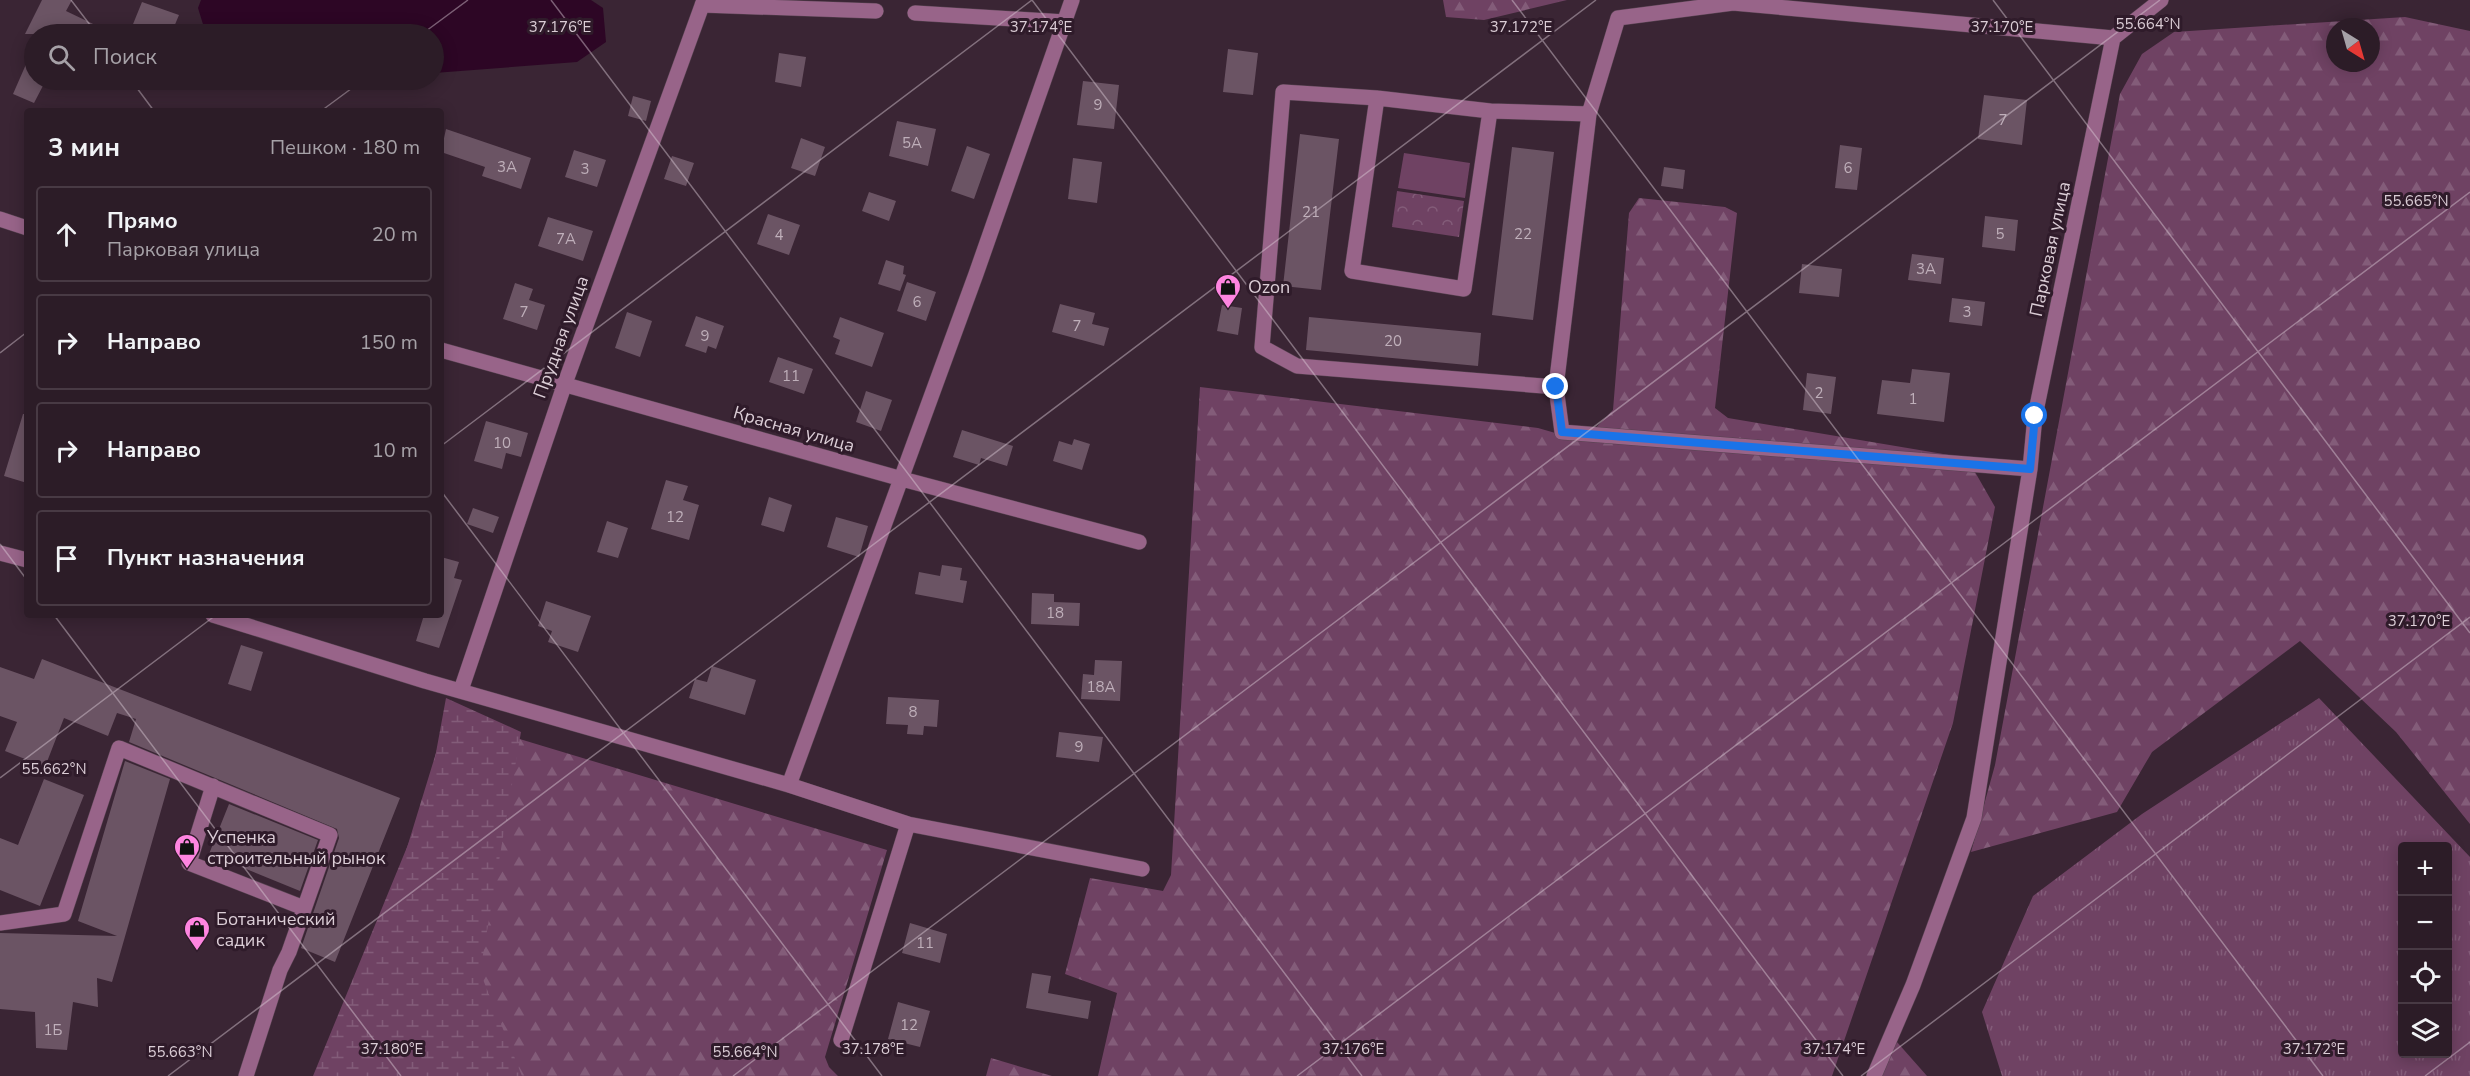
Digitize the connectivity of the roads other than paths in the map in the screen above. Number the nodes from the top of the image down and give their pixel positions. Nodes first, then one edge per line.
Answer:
1 (1072, 0) edge
2 (2161, 0) edge
3 (703, 3) edge
4 (876, 11) dead end
5 (915, 13) dead end
6 (1065, 22) junction
7 (2113, 38) junction
8 (1377, 98) junction
9 (1490, 111) junction
10 (1589, 114) junction
11 (0, 219) edge
12 (24, 227) edge
13 (444, 351) edge
14 (564, 386) junction
15 (1556, 387) junction
16 (2030, 469) junction
17 (902, 479) junction
18 (1139, 542) dead end
19 (0, 553) edge
20 (24, 559) edge
21 (223, 618) edge
22 (461, 690) junction
23 (789, 785) junction
24 (213, 786) junction
25 (908, 824) junction
26 (1142, 868) dead end
27 (304, 908) junction
28 (0, 923) edge
29 (841, 1040) dead end
30 (246, 1076) edge
31 (1874, 1076) edge

1 - 6 street
2 - 7 street
3 - 4 street
3 - 14 street, Прудная улица
5 - 6 street
6 - 17 street
7 - 10 street
7 - 16 street, Парковая улица
8 - 9 street
8 - 9 street
8 - 15 street
9 - 10 street
10 - 15 street
11 - 12 street
13 - 14 street, Красная улица
14 - 17 street, Красная улица
14 - 22 street, Прудная улица
15 - 16 street
16 - 31 street, Парковая улица
17 - 18 street, Красная улица
17 - 23 street
19 - 20 street
21 - 22 street
22 - 23 street
23 - 25 street
24 - 27 street
24 - 27 street
24 - 28 street
25 - 26 street
25 - 29 street
27 - 30 street

